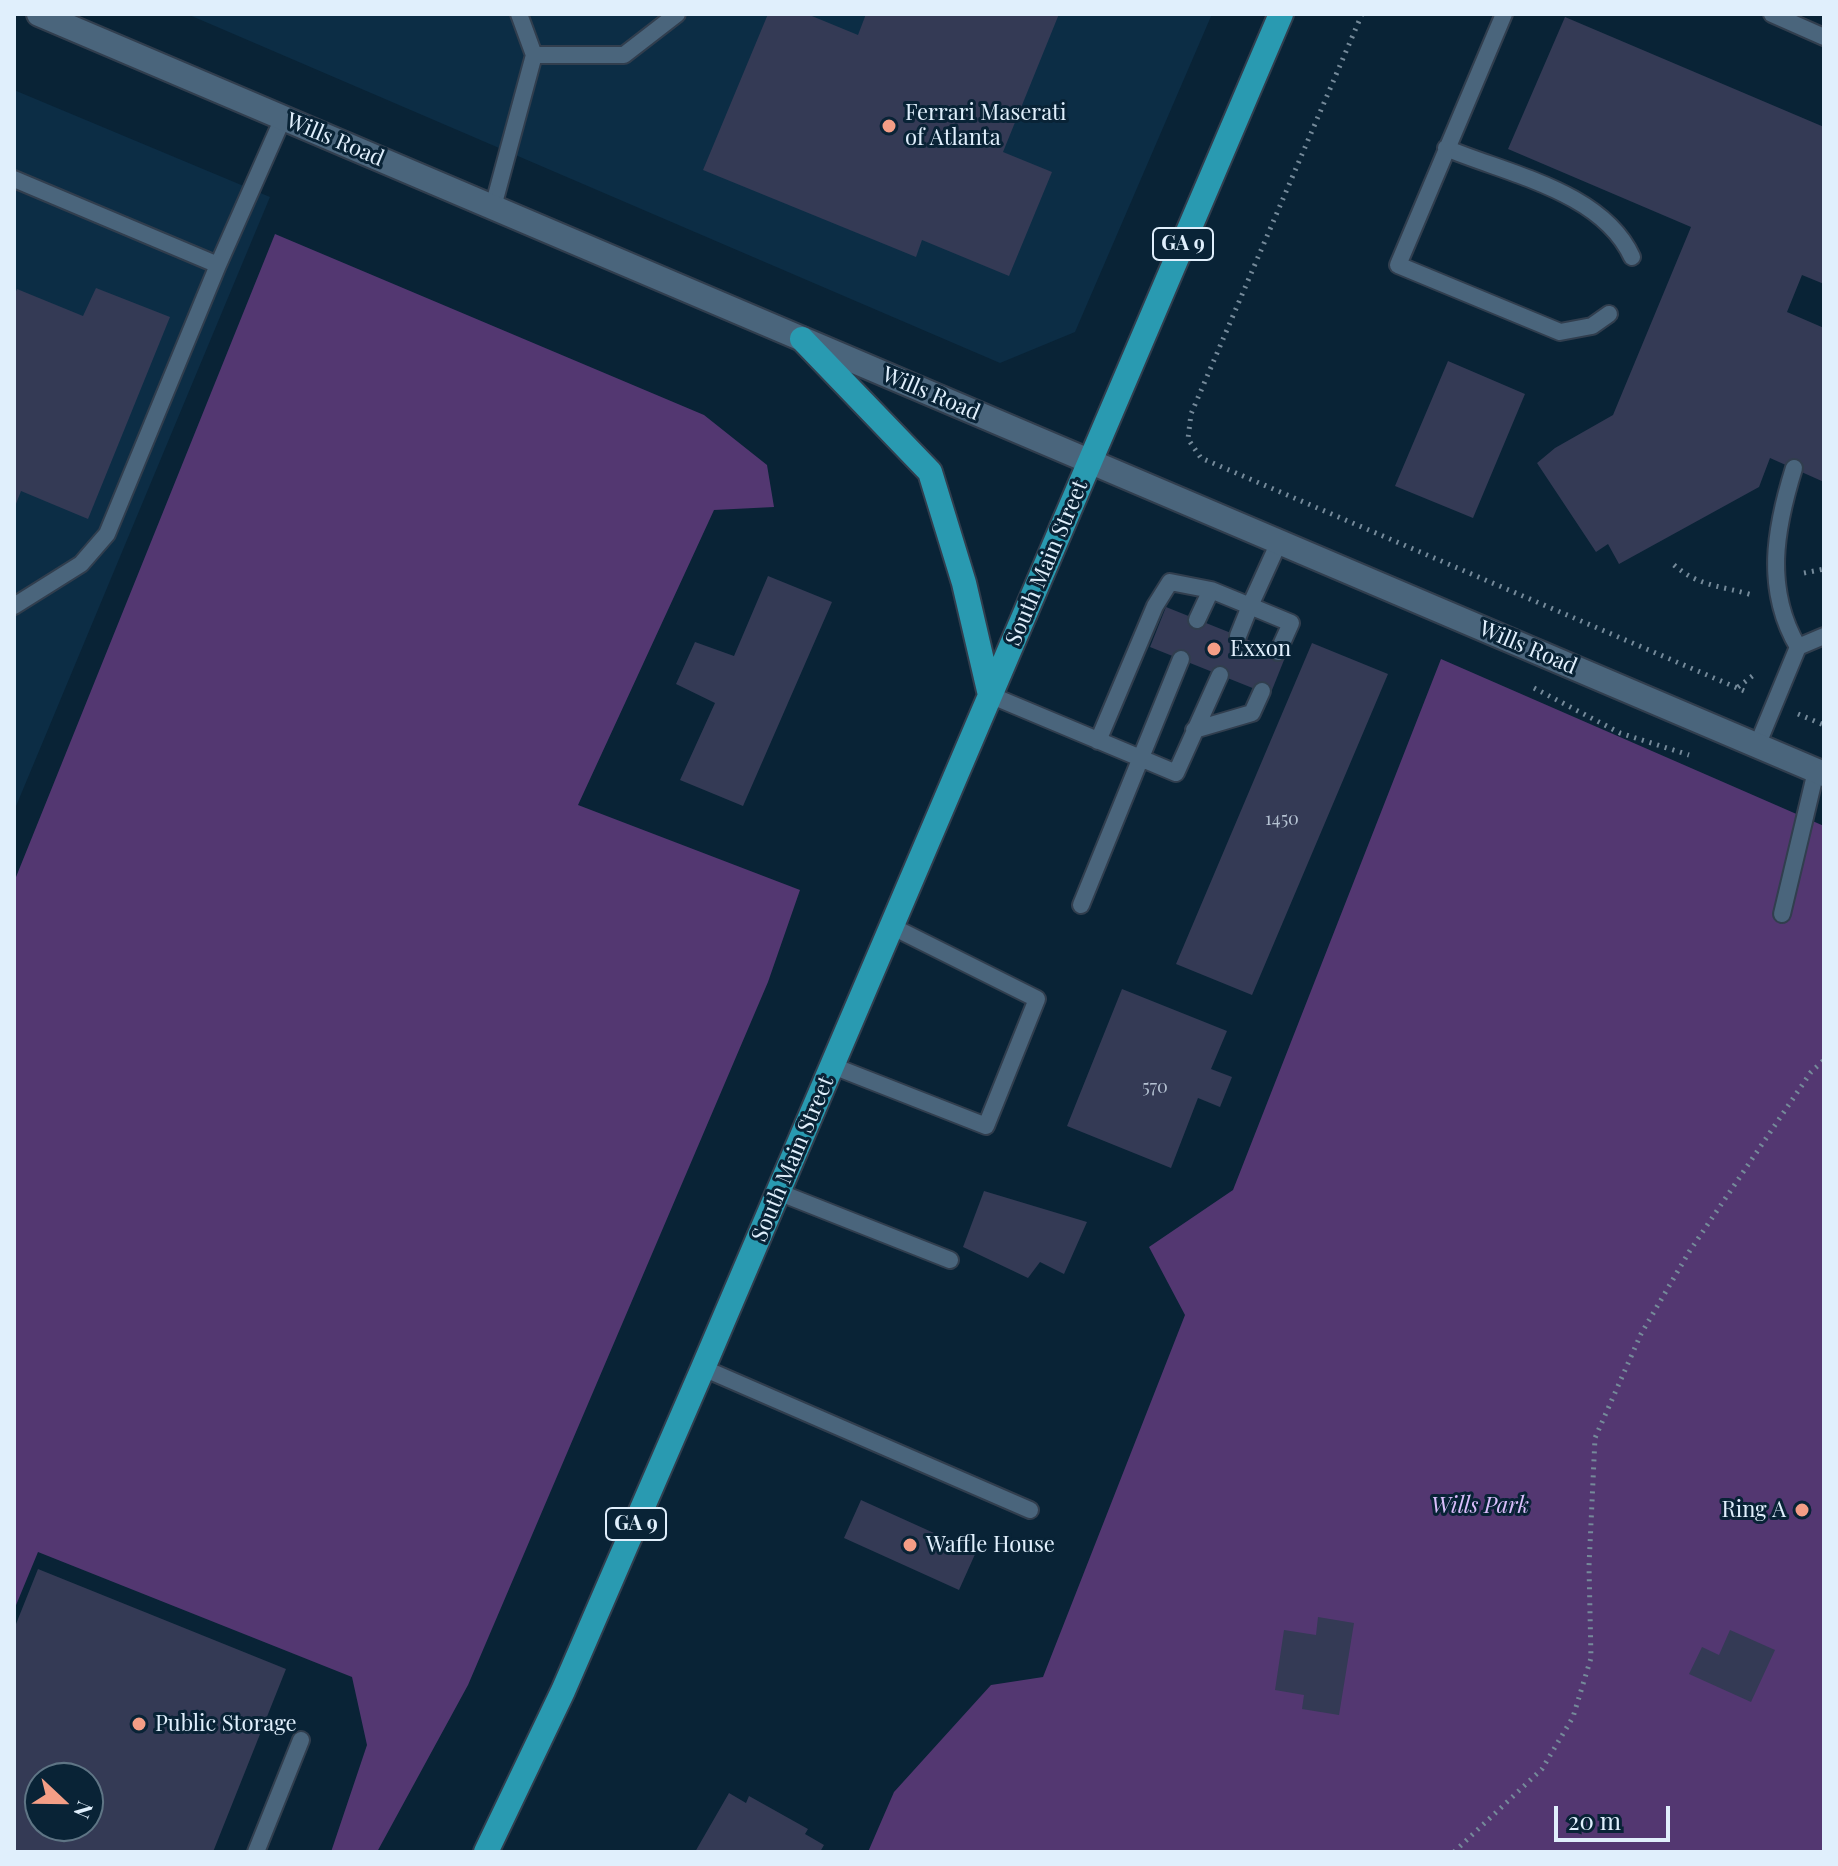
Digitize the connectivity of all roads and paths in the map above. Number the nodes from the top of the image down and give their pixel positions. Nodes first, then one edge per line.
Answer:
1 (39, 14) edge
2 (519, 14) edge
3 (677, 14) edge
4 (1281, 14) edge
5 (1362, 14) edge
6 (1504, 14) edge
7 (1772, 14) edge
8 (1824, 37) edge
9 (534, 55) junction
10 (283, 118) junction
11 (1446, 148) junction
12 (14, 179) edge
13 (493, 207) junction
14 (1632, 257) dead end
15 (218, 265) junction
16 (1609, 314) dead end
17 (802, 339) junction
18 (1090, 462) junction
19 (1794, 468) dead end
20 (1279, 542) junction
21 (1674, 565) dead end
22 (1824, 569) edge
23 (1799, 574) dead end
24 (1211, 590) junction
25 (1754, 604) dead end
26 (14, 606) edge
27 (1250, 606) junction
28 (1197, 620) dead end
29 (1238, 636) dead end
30 (1824, 636) edge
31 (1798, 647) junction
32 (1278, 652) dead end
33 (1181, 659) dead end
34 (1760, 664) dead end
35 (1220, 675) dead end
36 (1737, 688) junction
37 (1262, 691) dead end
38 (990, 695) junction
39 (1774, 703) junction
40 (1824, 725) edge
41 (1194, 730) junction
42 (1098, 741) junction
43 (1757, 746) junction
44 (1138, 756) junction
45 (1820, 772) edge
46 (1081, 905) dead end
47 (1782, 914) dead end
48 (891, 926) junction
49 (1824, 1060) edge
50 (833, 1066) junction
51 (778, 1192) junction
52 (950, 1260) dead end
53 (703, 1368) junction
54 (1030, 1510) dead end
55 (301, 1740) dead end
56 (256, 1852) edge
57 (486, 1852) edge
58 (1454, 1852) edge

1 - 10 street, Wills Road
2 - 9 lane
3 - 9 lane
4 - 18 highway, GA 9
5 - 36 path
6 - 11 lane
7 - 8 lane
9 - 13 lane
10 - 13 street, Wills Road
10 - 15 lane
11 - 14 lane
11 - 16 lane
12 - 15 lane
13 - 17 street, Wills Road
15 - 26 lane
17 - 18 street, Wills Road
17 - 38 highway
18 - 20 street, Wills Road
18 - 38 highway, South Main Street / GA 9
19 - 31 lane
20 - 27 lane
20 - 43 street, Wills Road
21 - 25 path
22 - 23 path
24 - 27 lane
24 - 28 lane
24 - 42 lane
27 - 29 lane
27 - 32 lane
30 - 31 lane
31 - 39 lane
33 - 44 lane
34 - 36 path
35 - 41 lane
36 - 39 path
37 - 41 lane
38 - 42 lane
38 - 48 highway, South Main Street / GA 9
39 - 40 path
39 - 43 lane
41 - 44 lane
42 - 44 lane
43 - 45 street, Wills Road
44 - 46 lane
45 - 47 lane
48 - 50 highway, South Main Street / GA 9
48 - 50 lane
49 - 58 path
50 - 51 highway, South Main Street / GA 9
51 - 52 lane
51 - 53 highway, South Main Street / GA 9
53 - 54 lane
53 - 57 highway, South Main Street / GA 9
55 - 56 lane

